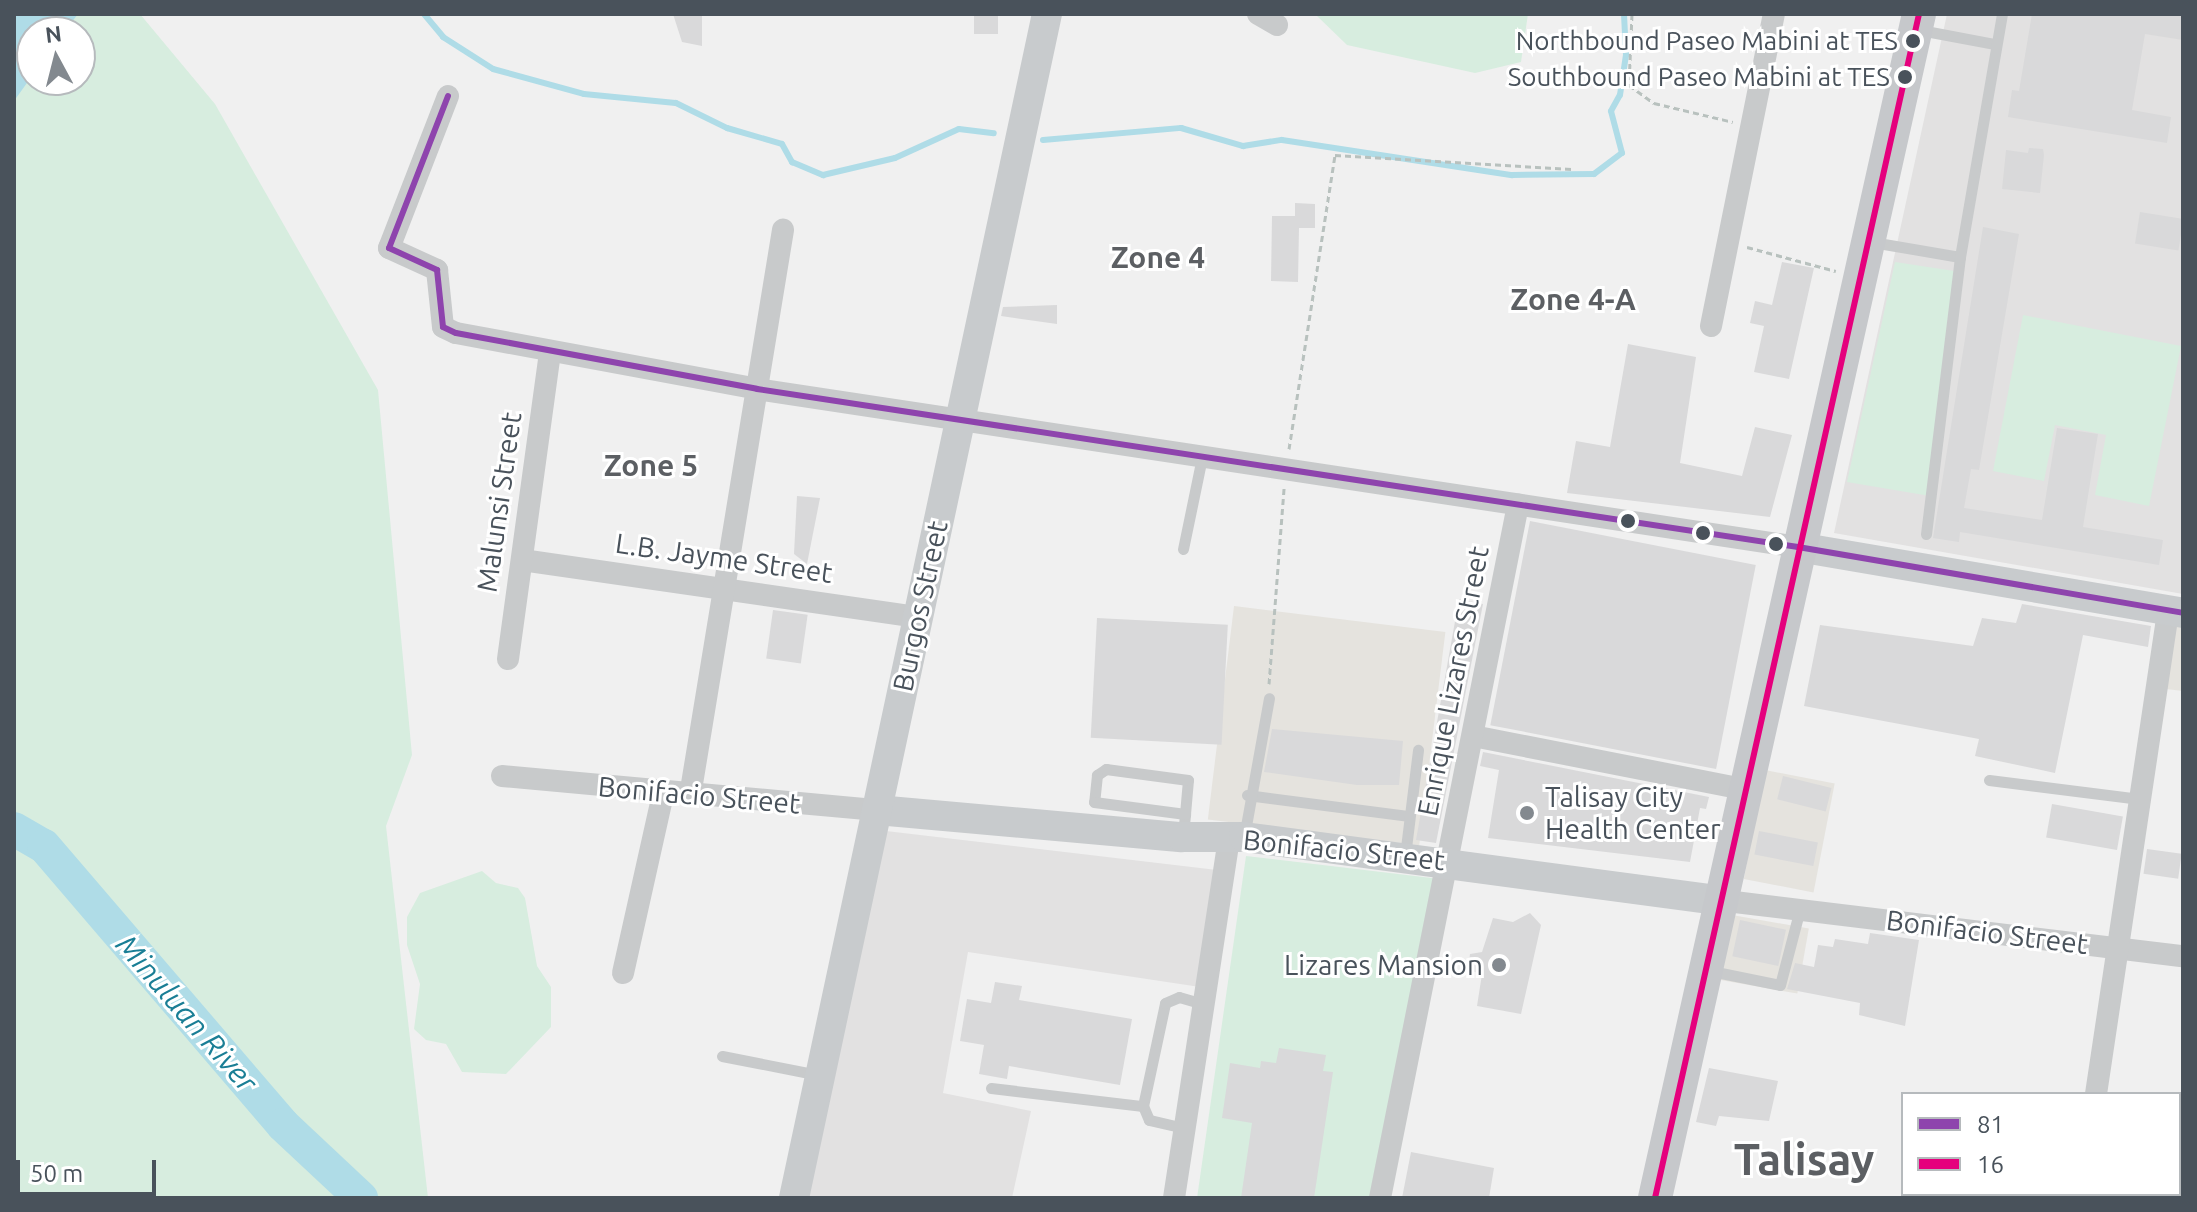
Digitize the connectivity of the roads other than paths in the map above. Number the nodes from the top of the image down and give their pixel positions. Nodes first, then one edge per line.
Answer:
1 (1047, 14) edge
2 (1774, 14) edge
3 (2002, 14) edge
4 (1917, 22) edge
5 (1994, 44) junction
6 (448, 96) dead end
7 (783, 230) dead end
8 (1868, 241) junction
9 (1960, 257) junction
10 (1711, 326) dead end
11 (550, 352) junction
12 (757, 389) junction
13 (960, 420) junction
14 (1202, 457) junction
15 (1518, 505) junction
16 (1926, 534) dead end
17 (1798, 547) junction
18 (1183, 549) dead end
19 (522, 560) junction
20 (724, 588) junction
21 (2175, 612) edge
22 (918, 617) junction
23 (508, 659) dead end
24 (1269, 698) road end
25 (1473, 736) junction
26 (1418, 750) dead end
27 (502, 776) dead end
28 (1989, 780) dead end
29 (1743, 789) junction
30 (663, 794) junction
31 (1247, 795) junction
32 (690, 796) junction
33 (2140, 799) junction
34 (877, 810) junction
35 (1408, 816) junction
36 (1184, 826) junction
37 (1236, 838) junction
38 (1405, 857) junction
39 (1448, 861) junction
40 (1718, 900) junction
41 (1800, 909) junction
42 (2117, 948) junction
43 (2183, 956) edge
44 (1703, 970) junction
45 (623, 973) dead end
46 (1204, 1004) junction
47 (722, 1056) dead end
48 (820, 1075) junction
49 (991, 1088) dead end
50 (2096, 1092) edge
51 (1143, 1106) junction
52 (1184, 1128) junction
53 (794, 1198) edge
54 (1174, 1198) edge
55 (1380, 1198) edge
56 (1655, 1198) edge

1 - 13 street, Burgos Street
2 - 10 street
3 - 5 lane
4 - 5 lane
4 - 8 main road
5 - 9 lane
6 - 11 street
7 - 12 street
8 - 9 lane
8 - 17 main road
9 - 16 lane
11 - 12 street
11 - 19 street, Malunsi Street
12 - 13 street
12 - 20 street
13 - 14 street
13 - 22 street, Burgos Street
14 - 15 street
14 - 18 lane
15 - 17 street
15 - 25 street, Enrique Lizares Street
17 - 21 street
17 - 29 main road
19 - 20 street, L.B. Jayme Street
19 - 23 street, Malunsi Street
20 - 22 street, L.B. Jayme Street
20 - 32 street
21 - 33 street
22 - 34 street, Burgos Street
24 - 31 lane
25 - 29 street
25 - 39 street, Enrique Lizares Street
26 - 35 lane
27 - 30 street, Bonifacio Street
28 - 33 lane
29 - 40 main road
30 - 32 street, Bonifacio Street
30 - 45 street
31 - 35 lane
31 - 37 lane
32 - 34 street, Bonifacio Street
33 - 42 street
34 - 36 street, Bonifacio Street
34 - 48 street, Burgos Street
35 - 38 lane
36 - 36 lane
36 - 37 street, Bonifacio Street
37 - 38 street, Bonifacio Street
37 - 46 street
38 - 39 street, Bonifacio Street
39 - 40 street, Bonifacio Street
39 - 55 street, Enrique Lizares Street
40 - 41 street, Bonifacio Street
40 - 44 main road
41 - 42 street, Bonifacio Street
41 - 44 lane
42 - 43 street, Bonifacio Street
42 - 50 street
44 - 56 main road
46 - 51 lane
46 - 52 street
47 - 48 lane
48 - 53 street, Burgos Street
49 - 51 lane
51 - 52 lane
52 - 54 street

